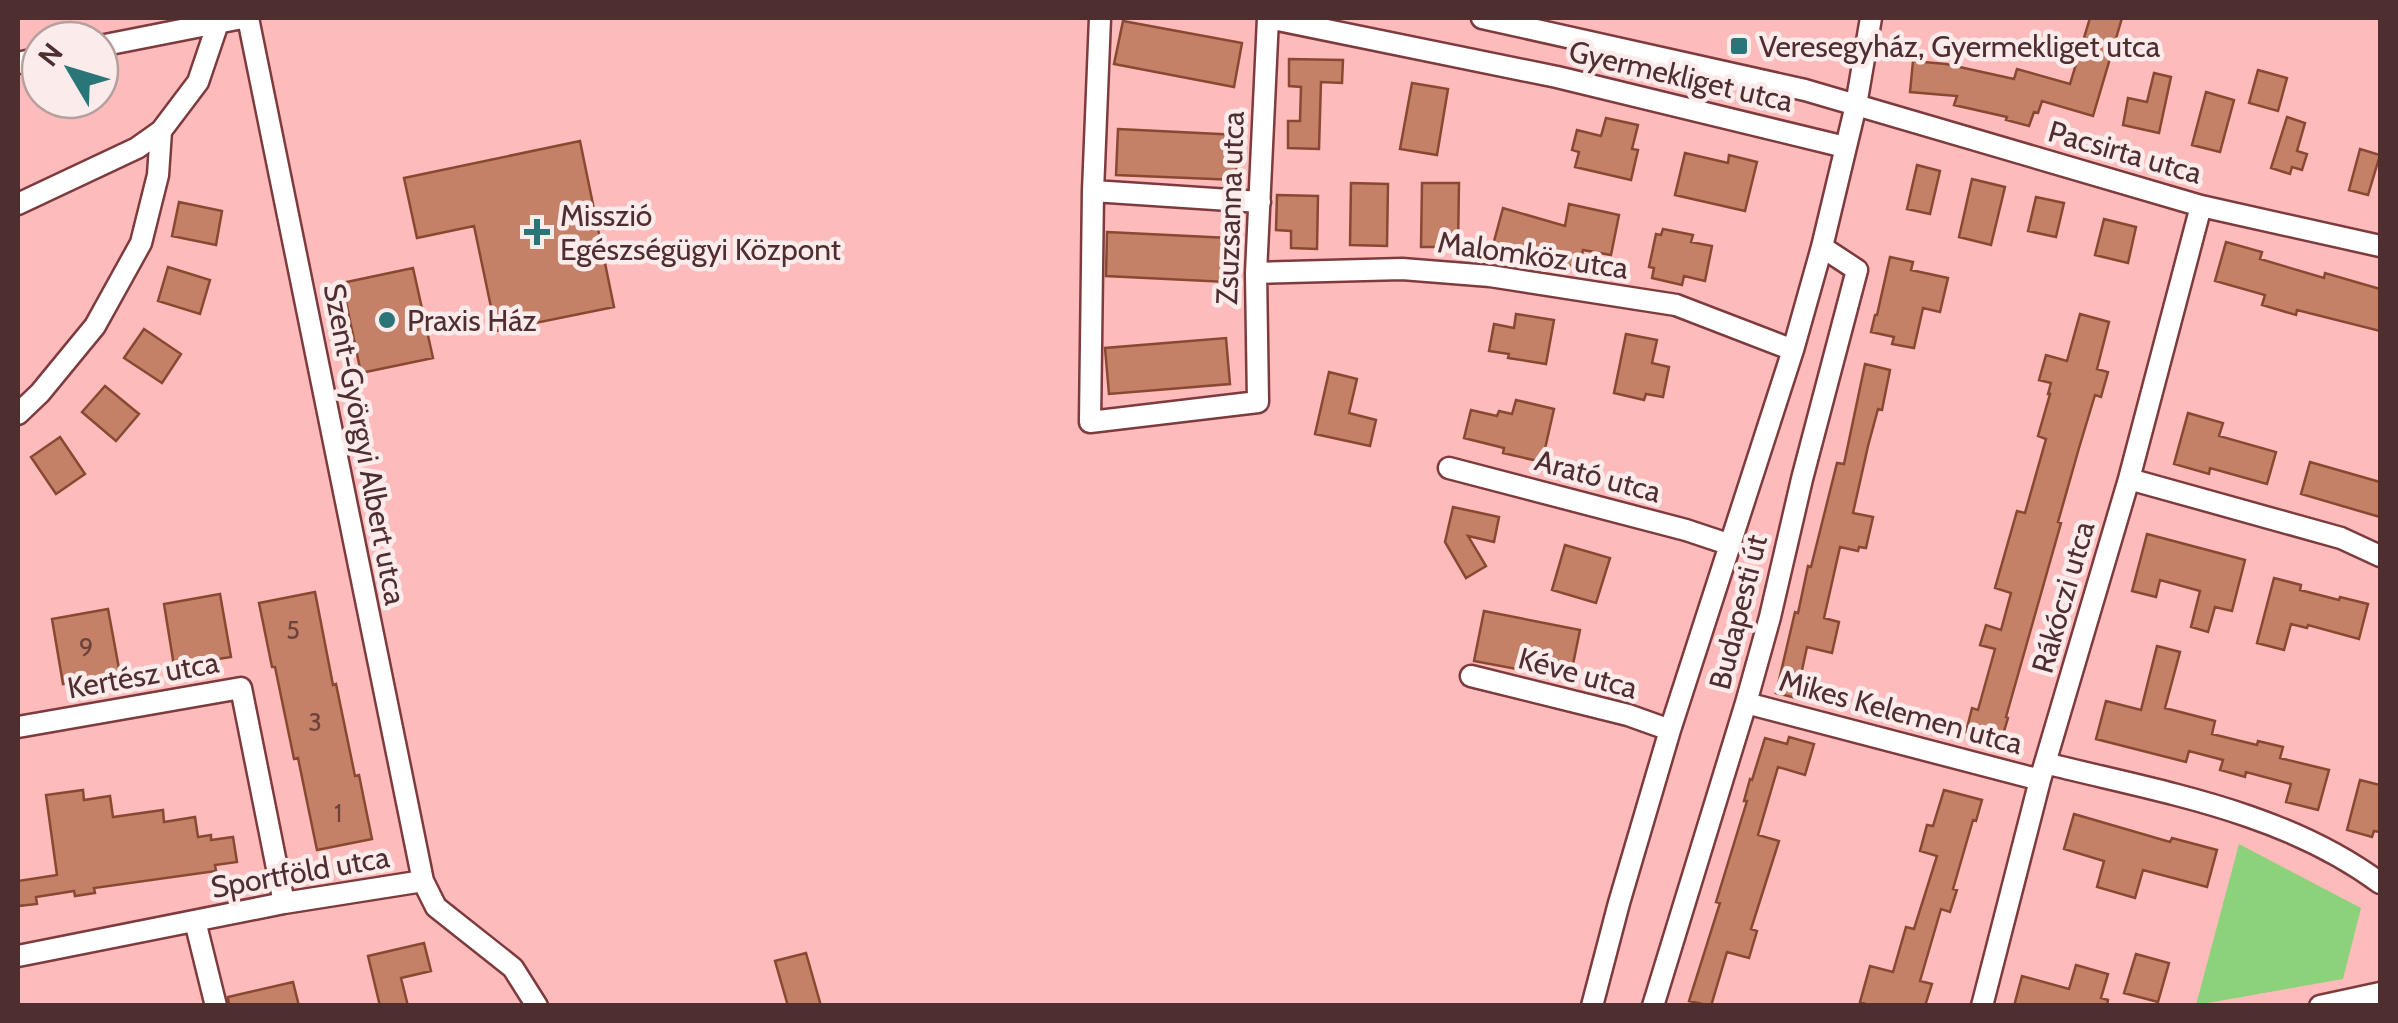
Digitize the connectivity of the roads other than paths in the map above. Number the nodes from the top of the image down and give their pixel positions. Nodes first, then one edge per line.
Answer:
1 (245, 18) edge
2 (1100, 18) edge
3 (1268, 18) edge
4 (1482, 18) edge
5 (1872, 18) edge
6 (218, 23) junction
7 (120, 42) edge
8 (1856, 105) junction
9 (161, 131) junction
10 (1845, 147) junction
11 (1092, 191) junction
12 (1260, 202) junction
13 (18, 204) edge
14 (2200, 206) junction
15 (2380, 246) edge
16 (1822, 247) junction
17 (1256, 274) junction
18 (1793, 350) junction
19 (18, 414) edge
20 (1449, 468) dead end
21 (2129, 480) junction
22 (1730, 545) junction
23 (2380, 556) edge
24 (1470, 676) dead end
25 (1746, 703) junction
26 (18, 727) edge
27 (1670, 730) junction
28 (2042, 772) junction
29 (424, 882) junction
30 (2380, 883) edge
31 (284, 902) junction
32 (196, 921) junction
33 (18, 956) edge
34 (2380, 993) edge
35 (216, 1006) edge
36 (537, 1006) edge
37 (1592, 1006) edge
38 (1653, 1006) edge
39 (1982, 1006) edge
40 (2320, 1006) edge

1 - 6 street
1 - 29 street, Szent-Györgyi Albert utca
2 - 11 street
3 - 10 street, Gyermekliget utca
3 - 12 street, Zsuzsanna utca
4 - 8 street, Gyermekliget utca
5 - 8 street, Budapesti út
6 - 7 street
6 - 9 street
8 - 10 street, Budapesti út
8 - 14 street, Pacsirta utca
9 - 13 street
9 - 19 street
10 - 16 street, Budapesti út
11 - 12 street
11 - 17 street, Zsuzsanna utca
12 - 17 street, Zsuzsanna utca
14 - 15 street, Pacsirta utca
14 - 21 street, Rákóczi utca
16 - 18 street, Budapesti út
16 - 25 street, Budapesti út
17 - 18 street, Malomköz utca
18 - 22 street, Budapesti út
20 - 22 street, Arató utca
21 - 23 street
21 - 28 street, Rákóczi utca
22 - 27 street, Budapesti út
24 - 27 street, Kéve utca
25 - 28 street, Mikes Kelemen utca
25 - 38 street, Budapesti út
26 - 31 street, Kertész utca
27 - 37 street, Budapesti út
28 - 30 street, Mikes Kelemen utca
28 - 39 street, Rákóczi utca
29 - 31 street, Sportföld utca
29 - 36 street, Sportföld utca
31 - 32 street, Sportföld utca
32 - 33 street, Sportföld utca
32 - 35 street, Sportföld utca
34 - 40 street

